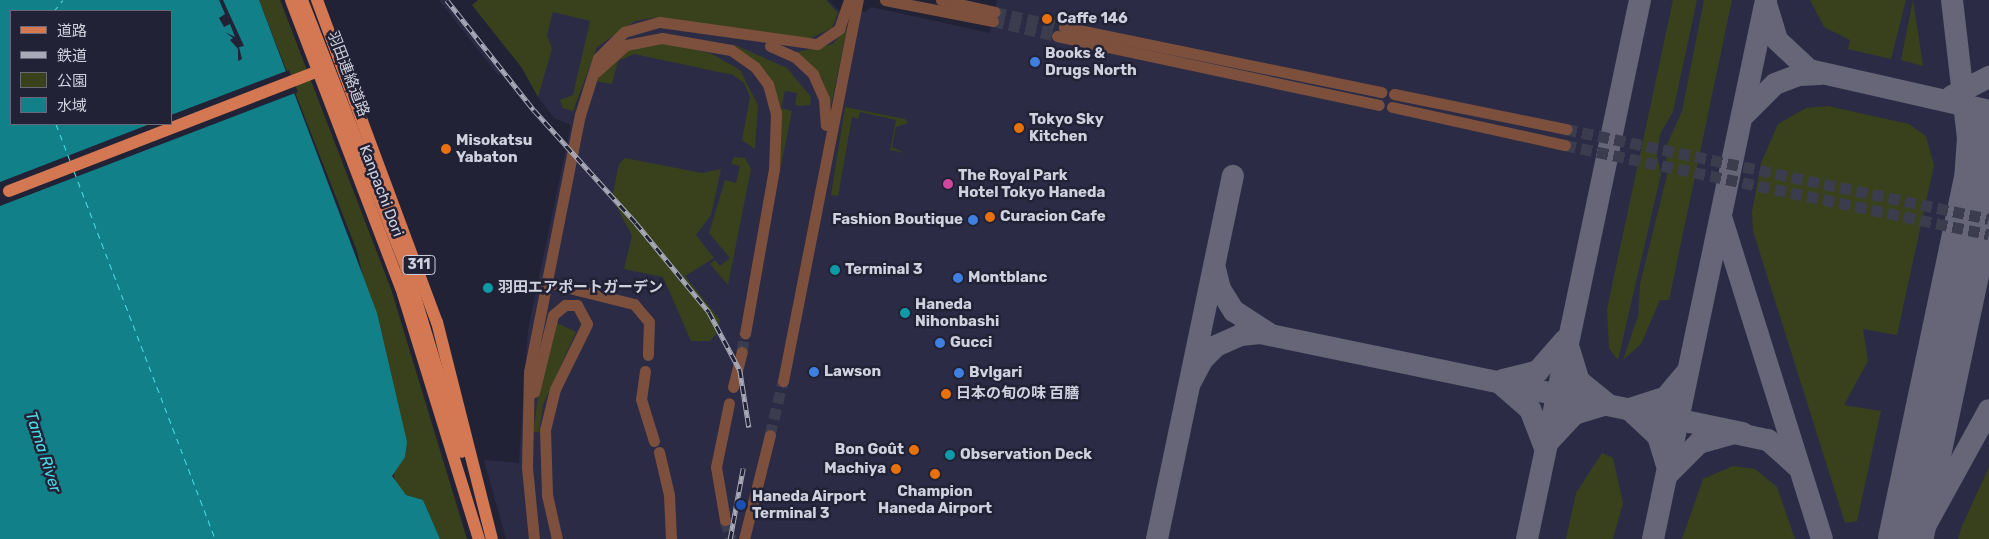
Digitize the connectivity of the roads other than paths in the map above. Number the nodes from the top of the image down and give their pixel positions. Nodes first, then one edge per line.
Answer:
1 (291, 0) edge
2 (302, 0) edge
3 (317, 0) edge
4 (849, 0) edge
5 (858, 0) edge
6 (885, 0) edge
7 (941, 0) edge
8 (678, 25) junction
9 (1064, 27) tunnel mouth
10 (1057, 36) tunnel mouth
11 (329, 68) junction
12 (587, 89) junction
13 (1381, 92) dead end
14 (1394, 94) dead end
15 (1379, 105) dead end
16 (1392, 107) dead end
17 (1566, 129) tunnel mouth
18 (1565, 145) tunnel mouth
19 (825, 153) junction
20 (4, 193) edge
21 (545, 282) junction
22 (745, 333) tunnel mouth
23 (742, 352) tunnel mouth
24 (648, 355) dead end
25 (434, 357) junction
26 (645, 370) dead end
27 (783, 381) tunnel mouth
28 (733, 387) dead end
29 (729, 403) dead end
30 (527, 418) junction
31 (770, 435) tunnel mouth
32 (457, 479) junction
33 (484, 511) junction
34 (725, 520) tunnel mouth
35 (479, 539) edge
36 (492, 539) edge
37 (534, 539) edge
38 (557, 539) edge
39 (671, 539) edge
40 (744, 539) edge

1 - 32 main road, Kanpachi Dori / 311
2 - 11 main road, 羽田連絡道路 / 311
3 - 33 main road, Kanpachi Dori / 311
4 - 8 street
5 - 19 street
6 - 7 street
8 - 12 street
8 - 19 street
9 - 13 street
10 - 15 street
11 - 20 main road
11 - 25 main road, 羽田連絡道路 / 311
12 - 21 street
12 - 22 street
14 - 17 street
16 - 18 street
19 - 27 street
21 - 24 street
21 - 30 street
23 - 28 street
25 - 32 main road
25 - 33 main road
26 - 39 street
29 - 34 street
30 - 37 street
30 - 38 street
31 - 40 street
32 - 35 main road, Kanpachi Dori / 311
33 - 36 main road, Kanpachi Dori / 311

